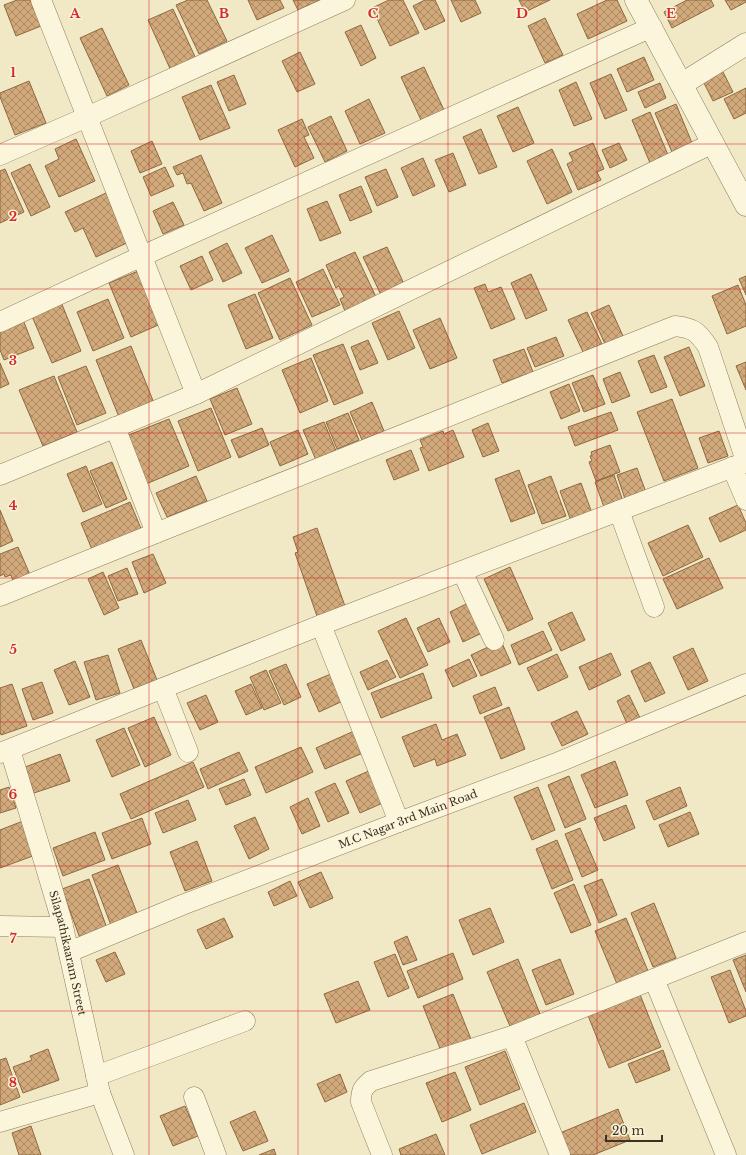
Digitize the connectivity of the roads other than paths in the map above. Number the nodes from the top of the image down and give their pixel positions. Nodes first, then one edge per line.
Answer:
1 (41, 0) edge
2 (345, 0) edge
3 (636, 0) edge
4 (652, 27) junction
5 (746, 44) edge
6 (682, 84) junction
7 (87, 117) junction
8 (713, 143) junction
9 (0, 155) edge
10 (746, 205) edge
11 (142, 256) junction
12 (0, 322) edge
13 (196, 394) junction
14 (115, 427) junction
15 (741, 463) edge
16 (0, 475) edge
17 (746, 500) edge
18 (618, 511) junction
19 (156, 533) junction
20 (462, 571) junction
21 (0, 596) edge
22 (654, 607) dead end
23 (321, 625) junction
24 (494, 640) dead end
25 (746, 684) edge
26 (163, 688) junction
27 (5, 752) edge
28 (188, 752) dead end
29 (399, 822) junction
30 (0, 926) edge
31 (63, 927) junction
32 (746, 942) edge
33 (69, 952) junction
34 (654, 979) junction
35 (245, 1021) dead end
36 (512, 1036) junction
37 (98, 1085) junction
38 (194, 1098) dead end
39 (0, 1122) edge
40 (124, 1155) edge
41 (216, 1155) edge
42 (382, 1155) edge
43 (560, 1155) edge
44 (726, 1155) edge

1 - 7 street
2 - 7 street
3 - 4 street
4 - 6 street
4 - 11 street
5 - 6 street
6 - 8 street
7 - 9 street
7 - 11 street
8 - 10 street
8 - 13 street
11 - 12 street
11 - 13 street
13 - 14 street
14 - 16 street
14 - 19 street
15 - 17 street
15 - 18 street
15 - 19 street
18 - 20 street
18 - 22 street
19 - 21 street
20 - 23 street
20 - 24 street
23 - 26 street
23 - 29 street
25 - 29 street, M.C Nagar 3rd Main Road
26 - 27 street
26 - 28 street
27 - 31 street, Silapathikaaram Street
29 - 33 street, M.C Nagar 3rd Main Road
30 - 31 street
31 - 33 street, Silapathikaaram Street
32 - 34 street
33 - 37 street, Silapathikaaram Street
34 - 36 street
34 - 44 street
35 - 37 street
36 - 42 street
36 - 43 street
37 - 39 street
37 - 40 street, Silapathikaaram Street
38 - 41 street

